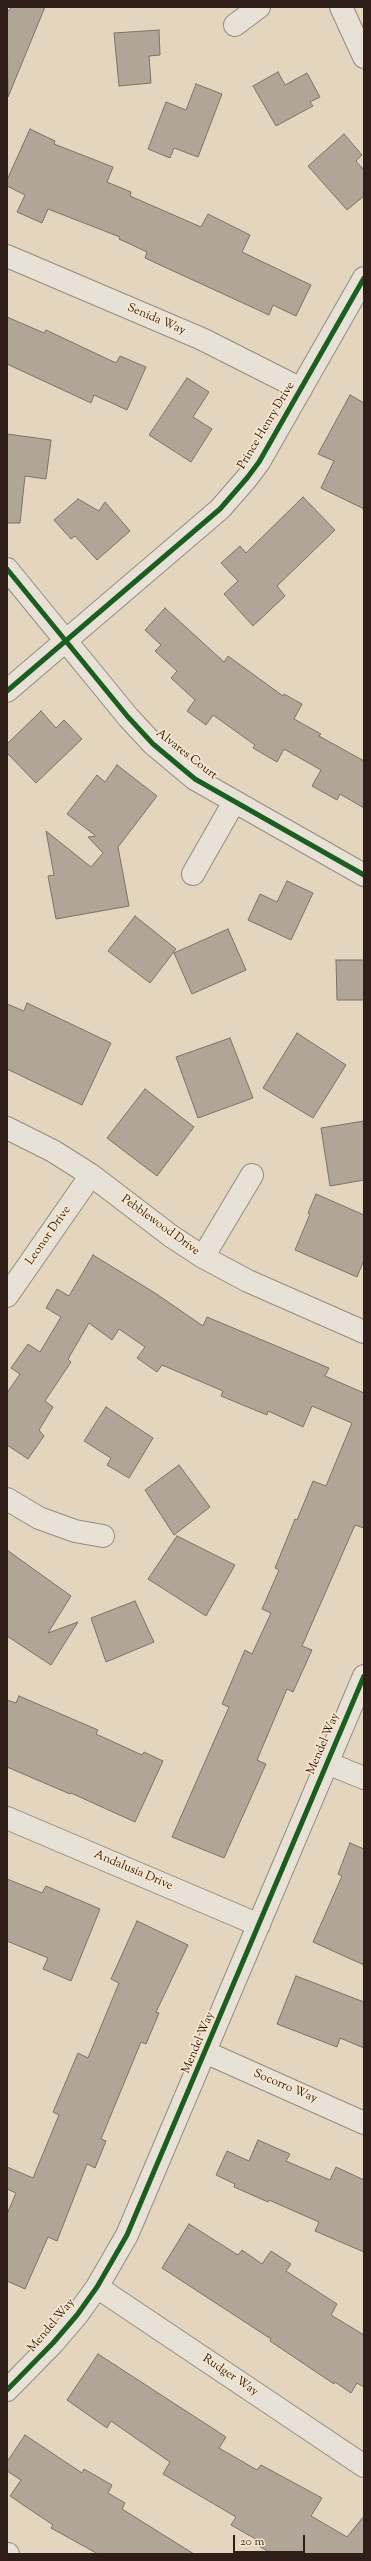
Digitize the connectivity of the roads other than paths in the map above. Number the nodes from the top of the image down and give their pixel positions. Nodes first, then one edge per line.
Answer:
1 (259, 7) edge
2 (341, 7) edge
3 (235, 25) dead end
4 (364, 56) edge
5 (7, 256) edge
6 (364, 278) edge
7 (302, 389) junction
8 (7, 569) edge
9 (67, 640) junction
10 (7, 691) edge
11 (234, 802) junction
12 (193, 874) dead end
13 (364, 875) edge
14 (7, 1128) edge
15 (91, 1175) junction
16 (252, 1175) dead end
17 (203, 1256) junction
18 (7, 1296) edge
19 (364, 1332) edge
20 (7, 1499) edge
21 (103, 1536) dead end
22 (364, 1676) edge
23 (327, 1763) junction
24 (364, 1778) edge
25 (7, 1818) edge
26 (259, 1925) junction
27 (206, 2052) junction
28 (364, 2123) edge
29 (97, 2287) junction
30 (7, 2390) edge
31 (364, 2466) edge

1 - 3 street
2 - 4 street
5 - 7 street, Senida Way
6 - 7 street, Prince Henry Drive
7 - 9 street, Prince Henry Drive
8 - 9 street
9 - 10 street, Prince Henry Drive
9 - 11 street, Alvares Court
11 - 12 street
11 - 13 street, Alvares Court
14 - 15 street, Pebblewood Drive
15 - 17 street, Pebblewood Drive
15 - 18 street, Leonor Drive
16 - 17 street
17 - 19 street, Pebblewood Drive
20 - 21 street
22 - 23 street, Mendel Way
23 - 24 street
23 - 26 street, Mendel Way
25 - 26 street, Andalusia Drive
26 - 27 street, Mendel Way
27 - 28 street, Socorro Way
27 - 29 street, Mendel Way
29 - 30 street, Mendel Way
29 - 31 street, Rudger Way

